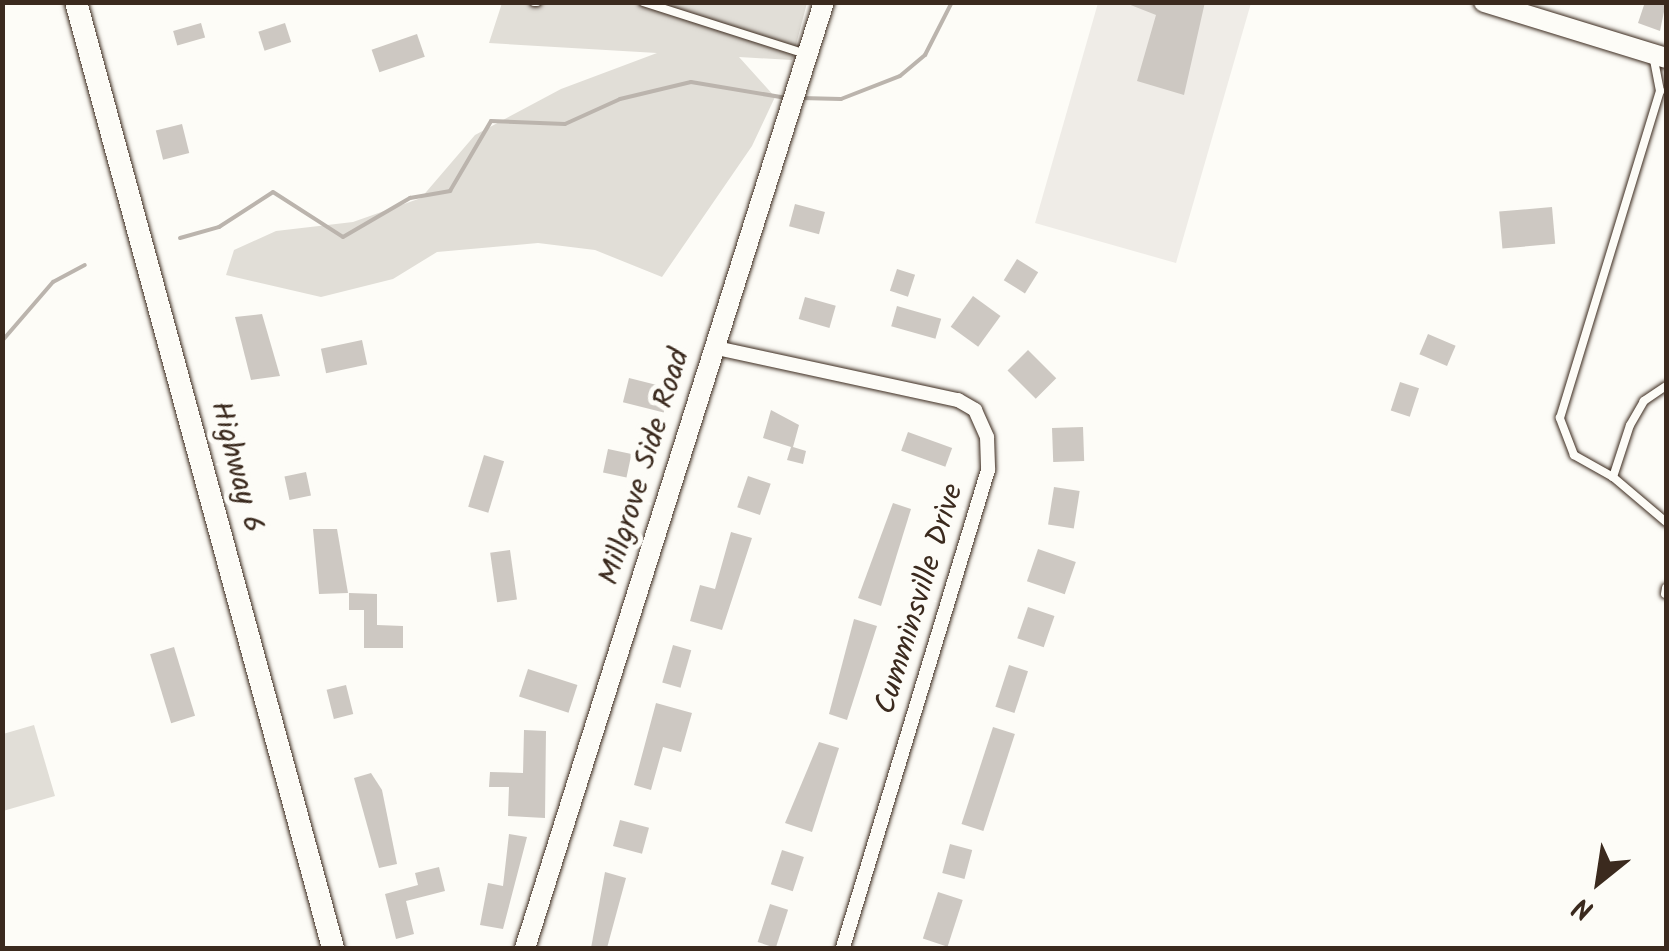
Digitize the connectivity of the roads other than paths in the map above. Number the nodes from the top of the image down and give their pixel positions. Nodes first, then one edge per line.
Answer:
1 (76, 2) edge
2 (642, 2) edge
3 (824, 2) edge
4 (1484, 2) edge
5 (808, 55) junction
6 (1658, 56) edge
7 (712, 347) junction
8 (1666, 386) edge
9 (1613, 477) junction
10 (1666, 520) edge
11 (333, 948) edge
12 (525, 948) edge
13 (843, 948) edge

1 - 11 highway, Highway 6
2 - 5 lane
3 - 5 main road, Millgrove Side Road
4 - 6 main road
5 - 7 main road, Millgrove Side Road
6 - 9 lane
7 - 12 main road, Millgrove Side Road
7 - 13 street, Cumminsville Drive
8 - 9 lane
9 - 10 lane

